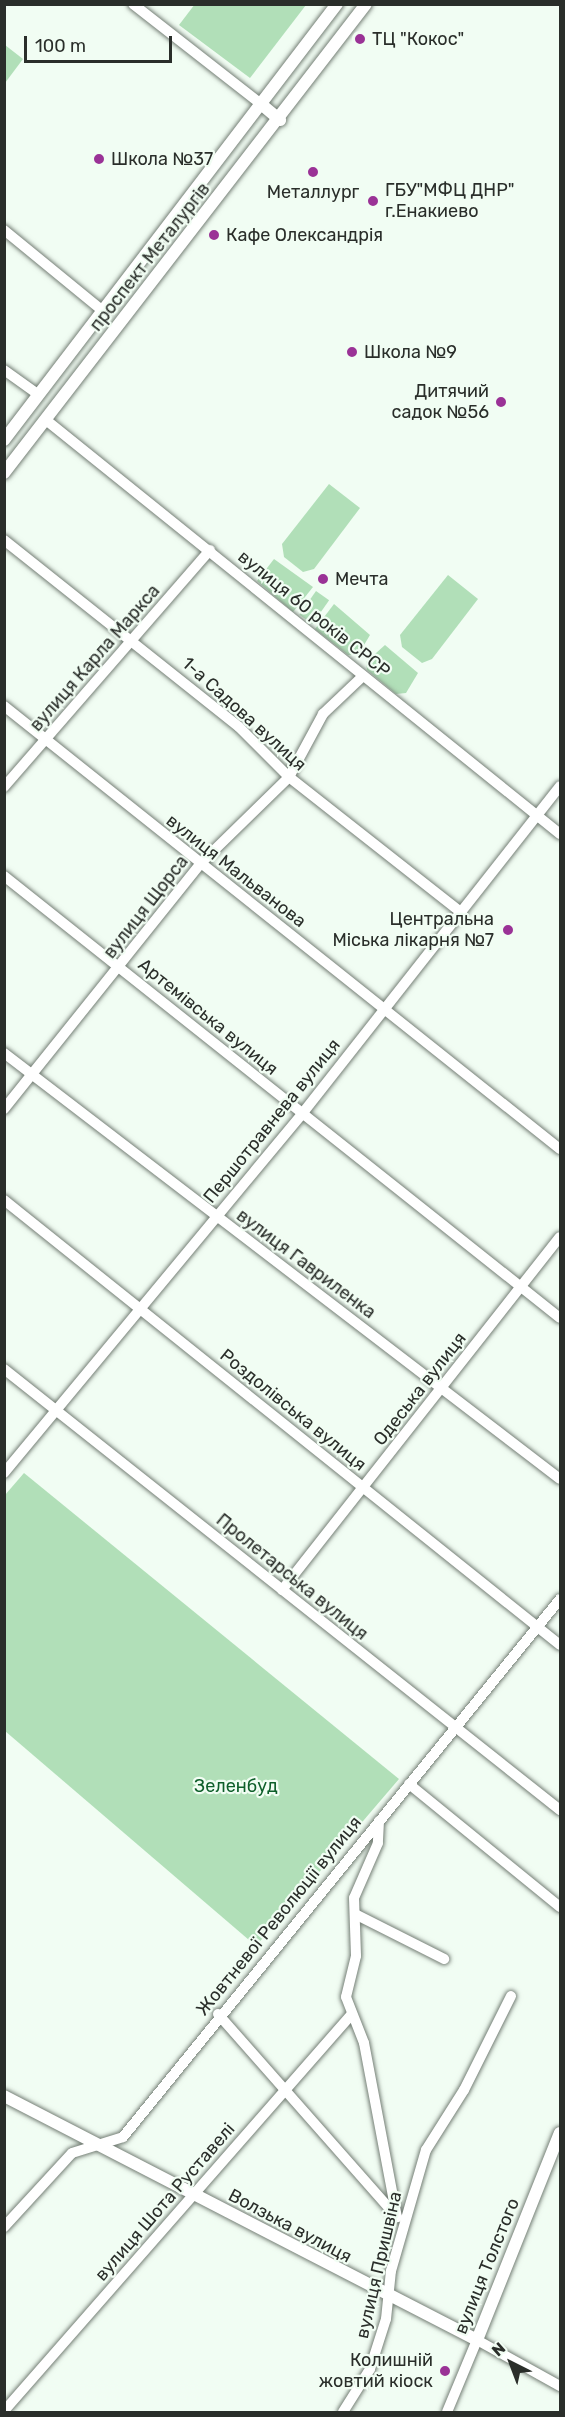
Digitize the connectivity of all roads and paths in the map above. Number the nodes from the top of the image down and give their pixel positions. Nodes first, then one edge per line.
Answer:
1 (133, 4) edge
2 (337, 4) edge
3 (366, 4) edge
4 (261, 104) junction
5 (280, 120) junction
6 (4, 230) edge
7 (103, 311) junction
8 (93, 324) junction
9 (111, 336) junction
10 (4, 370) edge
11 (39, 395) junction
12 (30, 406) junction
13 (46, 420) junction
14 (4, 440) edge
15 (4, 473) edge
16 (4, 540) edge
17 (210, 550) junction
18 (133, 640) junction
19 (363, 676) junction
20 (4, 706) edge
21 (46, 740) junction
22 (289, 777) junction
23 (561, 786) edge
24 (4, 788) edge
25 (538, 816) junction
26 (561, 834) edge
27 (200, 864) junction
28 (4, 876) edge
29 (462, 913) junction
30 (120, 968) junction
31 (384, 1008) junction
32 (4, 1053) edge
33 (31, 1077) junction
34 (4, 1110) edge
35 (302, 1114) junction
36 (561, 1149) edge
37 (4, 1200) edge
38 (217, 1217) junction
39 (561, 1237) edge
40 (521, 1288) junction
41 (141, 1309) junction
42 (561, 1318) edge
43 (4, 1369) edge
44 (442, 1388) junction
45 (57, 1411) junction
46 (4, 1473) edge
47 (561, 1479) edge
48 (363, 1488) junction
49 (282, 1590) junction
50 (561, 1599) edge
51 (538, 1628) junction
52 (561, 1645) edge
53 (455, 1728) junction
54 (409, 1784) junction
55 (561, 1810) edge
56 (379, 1821) junction
57 (561, 1907) edge
58 (355, 1914) junction
59 (444, 1959) dead end
60 (511, 1996) dead end
61 (218, 2014) junction
62 (351, 2015) junction
63 (286, 2088) junction
64 (4, 2096) edge
65 (561, 2133) edge
66 (98, 2146) junction
67 (192, 2195) junction
68 (400, 2220) junction
69 (4, 2227) edge
70 (386, 2297) junction
71 (477, 2340) junction
72 (561, 2386) edge
73 (4, 2411) edge
74 (343, 2412) edge
75 (447, 2412) edge

1 - 4 street
2 - 4 street, проспект Металургів
3 - 5 street, проспект Металургів
4 - 5 street
4 - 7 street, проспект Металургів
5 - 9 street, проспект Металургів
6 - 7 street
7 - 8 street, проспект Металургів
8 - 9 street
8 - 11 street, проспект Металургів
9 - 13 street, проспект Металургів
10 - 11 street
11 - 12 street, проспект Металургів
12 - 13 street
12 - 14 street, проспект Металургів
13 - 15 street, проспект Металургів
13 - 17 street, вулиця 60 років СРСР
16 - 18 street, 1-а Садова вулиця
17 - 18 street, вулиця Карла Маркса
17 - 19 street, вулиця 60 років СРСР
18 - 21 street, вулиця Карла Маркса
18 - 22 street, 1-а Садова вулиця
19 - 22 street, вулиця Щорса
19 - 25 street, вулиця 60 років СРСР
20 - 21 street, вулиця Мальванова
21 - 24 street, вулиця Карла Маркса
21 - 27 street, вулиця Мальванова
22 - 27 street, вулиця Щорса
22 - 29 street, 1-а Садова вулиця
23 - 25 street, Першотравнева вулиця
25 - 26 street, вулиця 60 років СРСР
25 - 29 street, Першотравнева вулиця
27 - 30 street, вулиця Щорса
27 - 31 street, вулиця Мальванова
28 - 30 street, Артемівська вулиця
29 - 31 street, Першотравнева вулиця
30 - 33 street, вулиця Щорса
30 - 35 street, Артемівська вулиця
31 - 35 street, Першотравнева вулиця
31 - 36 street, вулиця Мальванова
32 - 33 street, вулиця Гавриленка
33 - 34 street, вулиця Щорса
33 - 38 street, вулиця Гавриленка
35 - 38 street, Першотравнева вулиця
35 - 40 street, Артемівська вулиця
37 - 41 street, Роздолівська вулиця
38 - 41 street, Першотравнева вулиця
38 - 44 street, вулиця Гавриленка
39 - 40 street, Одеська вулиця
40 - 42 street, Артемівська вулиця
40 - 44 street, Одеська вулиця
41 - 45 street, Першотравнева вулиця
41 - 48 street, Роздолівська вулиця
43 - 45 street, Пролетарська вулиця
44 - 47 street, вулиця Гавриленка
44 - 48 street, Одеська вулиця
45 - 46 street, Першотравнева вулиця
45 - 49 street, Пролетарська вулиця
48 - 49 street, Одеська вулиця
48 - 51 street, Роздолівська вулиця
49 - 53 street, Пролетарська вулиця
50 - 51 street, Жовтневої Революції вулиця
51 - 52 street, Роздолівська вулиця
51 - 53 street, Жовтневої Революції вулиця
53 - 54 street, Жовтневої Революції вулиця
53 - 55 street, Пролетарська вулиця
54 - 56 street, Жовтневої Революції вулиця
54 - 57 street
56 - 58 street
56 - 61 street, Жовтневої Революції вулиця
58 - 59 street
58 - 62 street
60 - 68 street, вулиця Пришвіна
61 - 63 street
61 - 66 street, Жовтневої Революції вулиця
62 - 63 street, вулиця Шота Руставелі
62 - 68 street
63 - 67 street, вулиця Шота Руставелі
63 - 68 street
64 - 66 street, Волзька вулиця
65 - 71 street, вулиця Толстого
66 - 67 street, Волзька вулиця
66 - 69 street, Жовтневої Революції вулиця
67 - 70 street, Волзька вулиця
67 - 73 street, вулиця Шота Руставелі
68 - 70 street, вулиця Пришвіна
70 - 71 street, Волзька вулиця
70 - 74 street, вулиця Пришвіна
71 - 72 street, Волзька вулиця
71 - 75 street, вулиця Толстого

